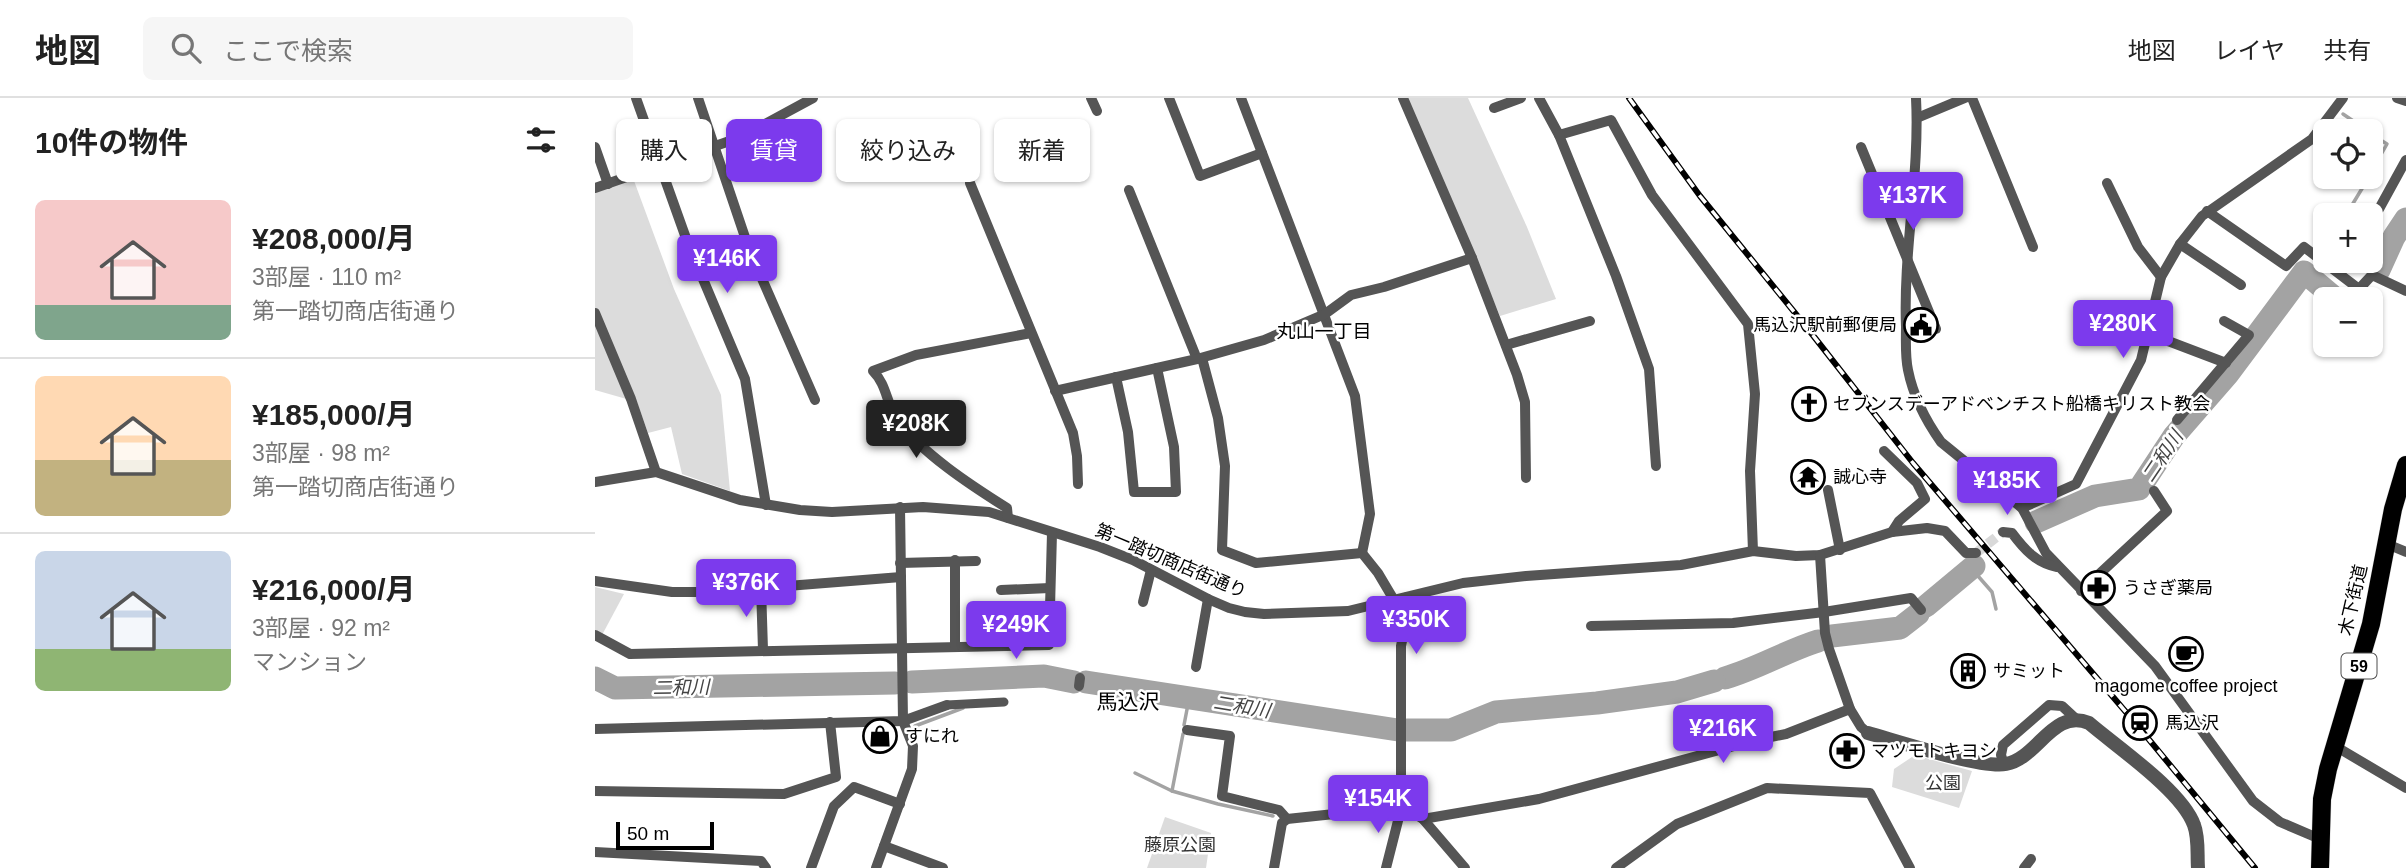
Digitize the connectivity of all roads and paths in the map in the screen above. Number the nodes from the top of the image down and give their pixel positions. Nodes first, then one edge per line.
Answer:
1 (636, 98) edge
2 (698, 98) edge
3 (813, 98) edge
4 (1091, 98) edge
5 (1169, 98) edge
6 (1241, 98) edge
7 (1403, 98) edge
8 (1521, 98) edge
9 (1539, 98) edge
10 (1916, 98) edge
11 (1965, 98) edge
12 (1972, 98) edge
13 (2343, 98) edge
14 (2397, 98) edge
15 (2406, 101) edge
16 (1495, 108) dead end
17 (1097, 111) dead end
18 (1917, 118) junction
19 (643, 119) edge
20 (1559, 135) junction
21 (715, 146) junction
22 (595, 147) edge
23 (712, 147) edge
24 (1861, 147) dead end
25 (1262, 153) junction
26 (2406, 160) edge
27 (616, 181) edge
28 (665, 182) edge
29 (970, 183) dead end
30 (2107, 183) dead end
31 (608, 184) junction
32 (595, 188) edge
33 (1129, 190) dead end
34 (2382, 203) edge
35 (2207, 211) junction
36 (2180, 244) junction
37 (2033, 247) dead end
38 (1472, 258) junction
39 (1907, 260) junction
40 (2161, 277) junction
41 (2241, 285) dead end
42 (2406, 291) edge
43 (595, 313) edge
44 (1325, 314) junction
45 (1590, 321) dead end
46 (2224, 321) dead end
47 (1936, 329) dead end
48 (1031, 332) junction
49 (2147, 333) junction
50 (1506, 345) junction
51 (1199, 358) junction
52 (2226, 363) junction
53 (1157, 368) junction
54 (1116, 377) junction
55 (1055, 391) junction
56 (815, 400) dead end
57 (2177, 420) dead end
58 (1884, 451) dead end
59 (2406, 465) edge
60 (1656, 466) dead end
61 (656, 472) junction
62 (1526, 478) dead end
63 (595, 482) edge
64 (1078, 484) dead end
65 (1828, 490) dead end
66 (2154, 491) dead end
67 (766, 505) junction
68 (900, 507) junction
69 (2022, 508) junction
70 (2400, 511) edge
71 (1008, 518) junction
72 (1892, 532) junction
73 (2003, 532) dead end
74 (1052, 533) junction
75 (2387, 544) junction
76 (1840, 550) junction
77 (1753, 551) junction
78 (2406, 552) edge
79 (1362, 553) junction
80 (1976, 553) dead end
81 (1820, 555) junction
82 (955, 560) junction
83 (976, 561) dead end
84 (900, 563) junction
85 (2057, 566) junction
86 (1151, 570) junction
87 (901, 576) junction
88 (595, 581) edge
89 (761, 587) junction
90 (1050, 588) junction
91 (1001, 590) dead end
92 (2081, 591) junction
93 (1407, 597) junction
94 (1207, 599) junction
95 (1394, 600) junction
96 (1143, 602) dead end
97 (1921, 610) dead end
98 (1824, 612) junction
99 (1591, 626) dead end
100 (595, 635) edge
101 (902, 646) junction
102 (955, 646) junction
103 (763, 650) junction
104 (1196, 667) dead end
105 (1004, 702) dead end
106 (947, 705) joint
107 (1850, 709) junction
108 (2075, 718) junction
109 (903, 721) junction
110 (830, 722) junction
111 (595, 729) edge
112 (1187, 730) dead end
113 (1868, 733) joint
114 (2335, 746) junction
115 (2004, 765) junction
116 (2406, 788) edge
117 (595, 791) edge
118 (900, 804) junction
119 (1401, 809) junction
120 (1287, 819) junction
121 (1423, 819) junction
122 (2320, 839) junction
123 (884, 846) junction
124 (595, 852) edge
125 (766, 868) edge
126 (811, 868) edge
127 (876, 868) edge
128 (943, 868) edge
129 (1274, 868) edge
130 (1386, 868) edge
131 (1465, 868) edge
132 (1616, 868) edge
133 (1910, 868) edge
134 (2198, 868) edge
135 (2319, 868) edge

1 - 19 street
2 - 21 street
3 - 21 street
4 - 17 street
5 - 25 street
6 - 25 street
7 - 38 street
8 - 16 street
9 - 20 street
10 - 18 street
11 - 18 street
12 - 37 street
13 - 35 street
14 - 15 street
18 - 39 street
20 - 60 street
20 - 77 street
21 - 23 street
21 - 56 street
22 - 31 street
24 - 39 street
25 - 44 street
26 - 34 street
27 - 31 street
28 - 67 street
29 - 48 street
30 - 40 street
31 - 32 street
33 - 51 street
35 - 36 street
35 - 42 street
36 - 40 street
36 - 41 street
38 - 44 street
38 - 50 street
39 - 47 street
39 - 69 street
40 - 49 street
43 - 61 street
44 - 51 street
44 - 79 street
45 - 50 street
46 - 52 street
48 - 55 street
48 - 71 street
49 - 52 street
49 - 69 street
50 - 62 street
51 - 53 street
51 - 79 street
52 - 57 street
53 - 54 street
53 - 54 street
54 - 55 street
55 - 64 street
58 - 72 street
59 - 70 main road, 木下街道 / 59
61 - 63 street, 第一踏切商店街通り
61 - 67 street, 第一踏切商店街通り
65 - 76 street
66 - 92 street
67 - 68 street, 第一踏切商店街通り
68 - 71 street, 第一踏切商店街通り
68 - 84 street
69 - 85 street
70 - 75 main road, 木下街道 / 59
71 - 74 street, 第一踏切商店街通り
72 - 76 street, 第一踏切商店街通り
72 - 80 street, 第一踏切商店街通り
73 - 85 street
74 - 86 street, 第一踏切商店街通り
74 - 90 street
75 - 78 street
75 - 114 main road, 木下街道 / 59
76 - 81 street, 第一踏切商店街通り
77 - 81 street, 第一踏切商店街通り
77 - 93 street, 第一踏切商店街通り
79 - 95 street
81 - 98 street
82 - 83 street
82 - 84 street
82 - 102 street
84 - 87 street
85 - 92 street
86 - 94 street, 第一踏切商店街通り
86 - 96 street
87 - 89 street
87 - 101 street
88 - 89 street
89 - 103 street
90 - 91 street
90 - 102 street
92 - 122 street
93 - 95 street, 第一踏切商店街通り
93 - 119 street
94 - 95 street, 第一踏切商店街通り
94 - 104 street
97 - 98 street
98 - 99 street
98 - 107 street
100 - 103 street
101 - 102 street
101 - 103 street
101 - 109 street
105 - 106 street
106 - 109 street
107 - 113 street
107 - 121 street
108 - 115 street
108 - 115 street
108 - 134 street
109 - 110 street
109 - 118 street
110 - 111 street
110 - 117 street
112 - 120 street
113 - 115 street
114 - 116 street
114 - 122 main road, 木下街道 / 59
118 - 123 street
118 - 126 street
119 - 120 street
119 - 121 street
119 - 130 street
120 - 129 street
121 - 131 street
122 - 135 main road, 木下街道 / 59
123 - 127 street
123 - 128 street
124 - 125 street
132 - 133 street

